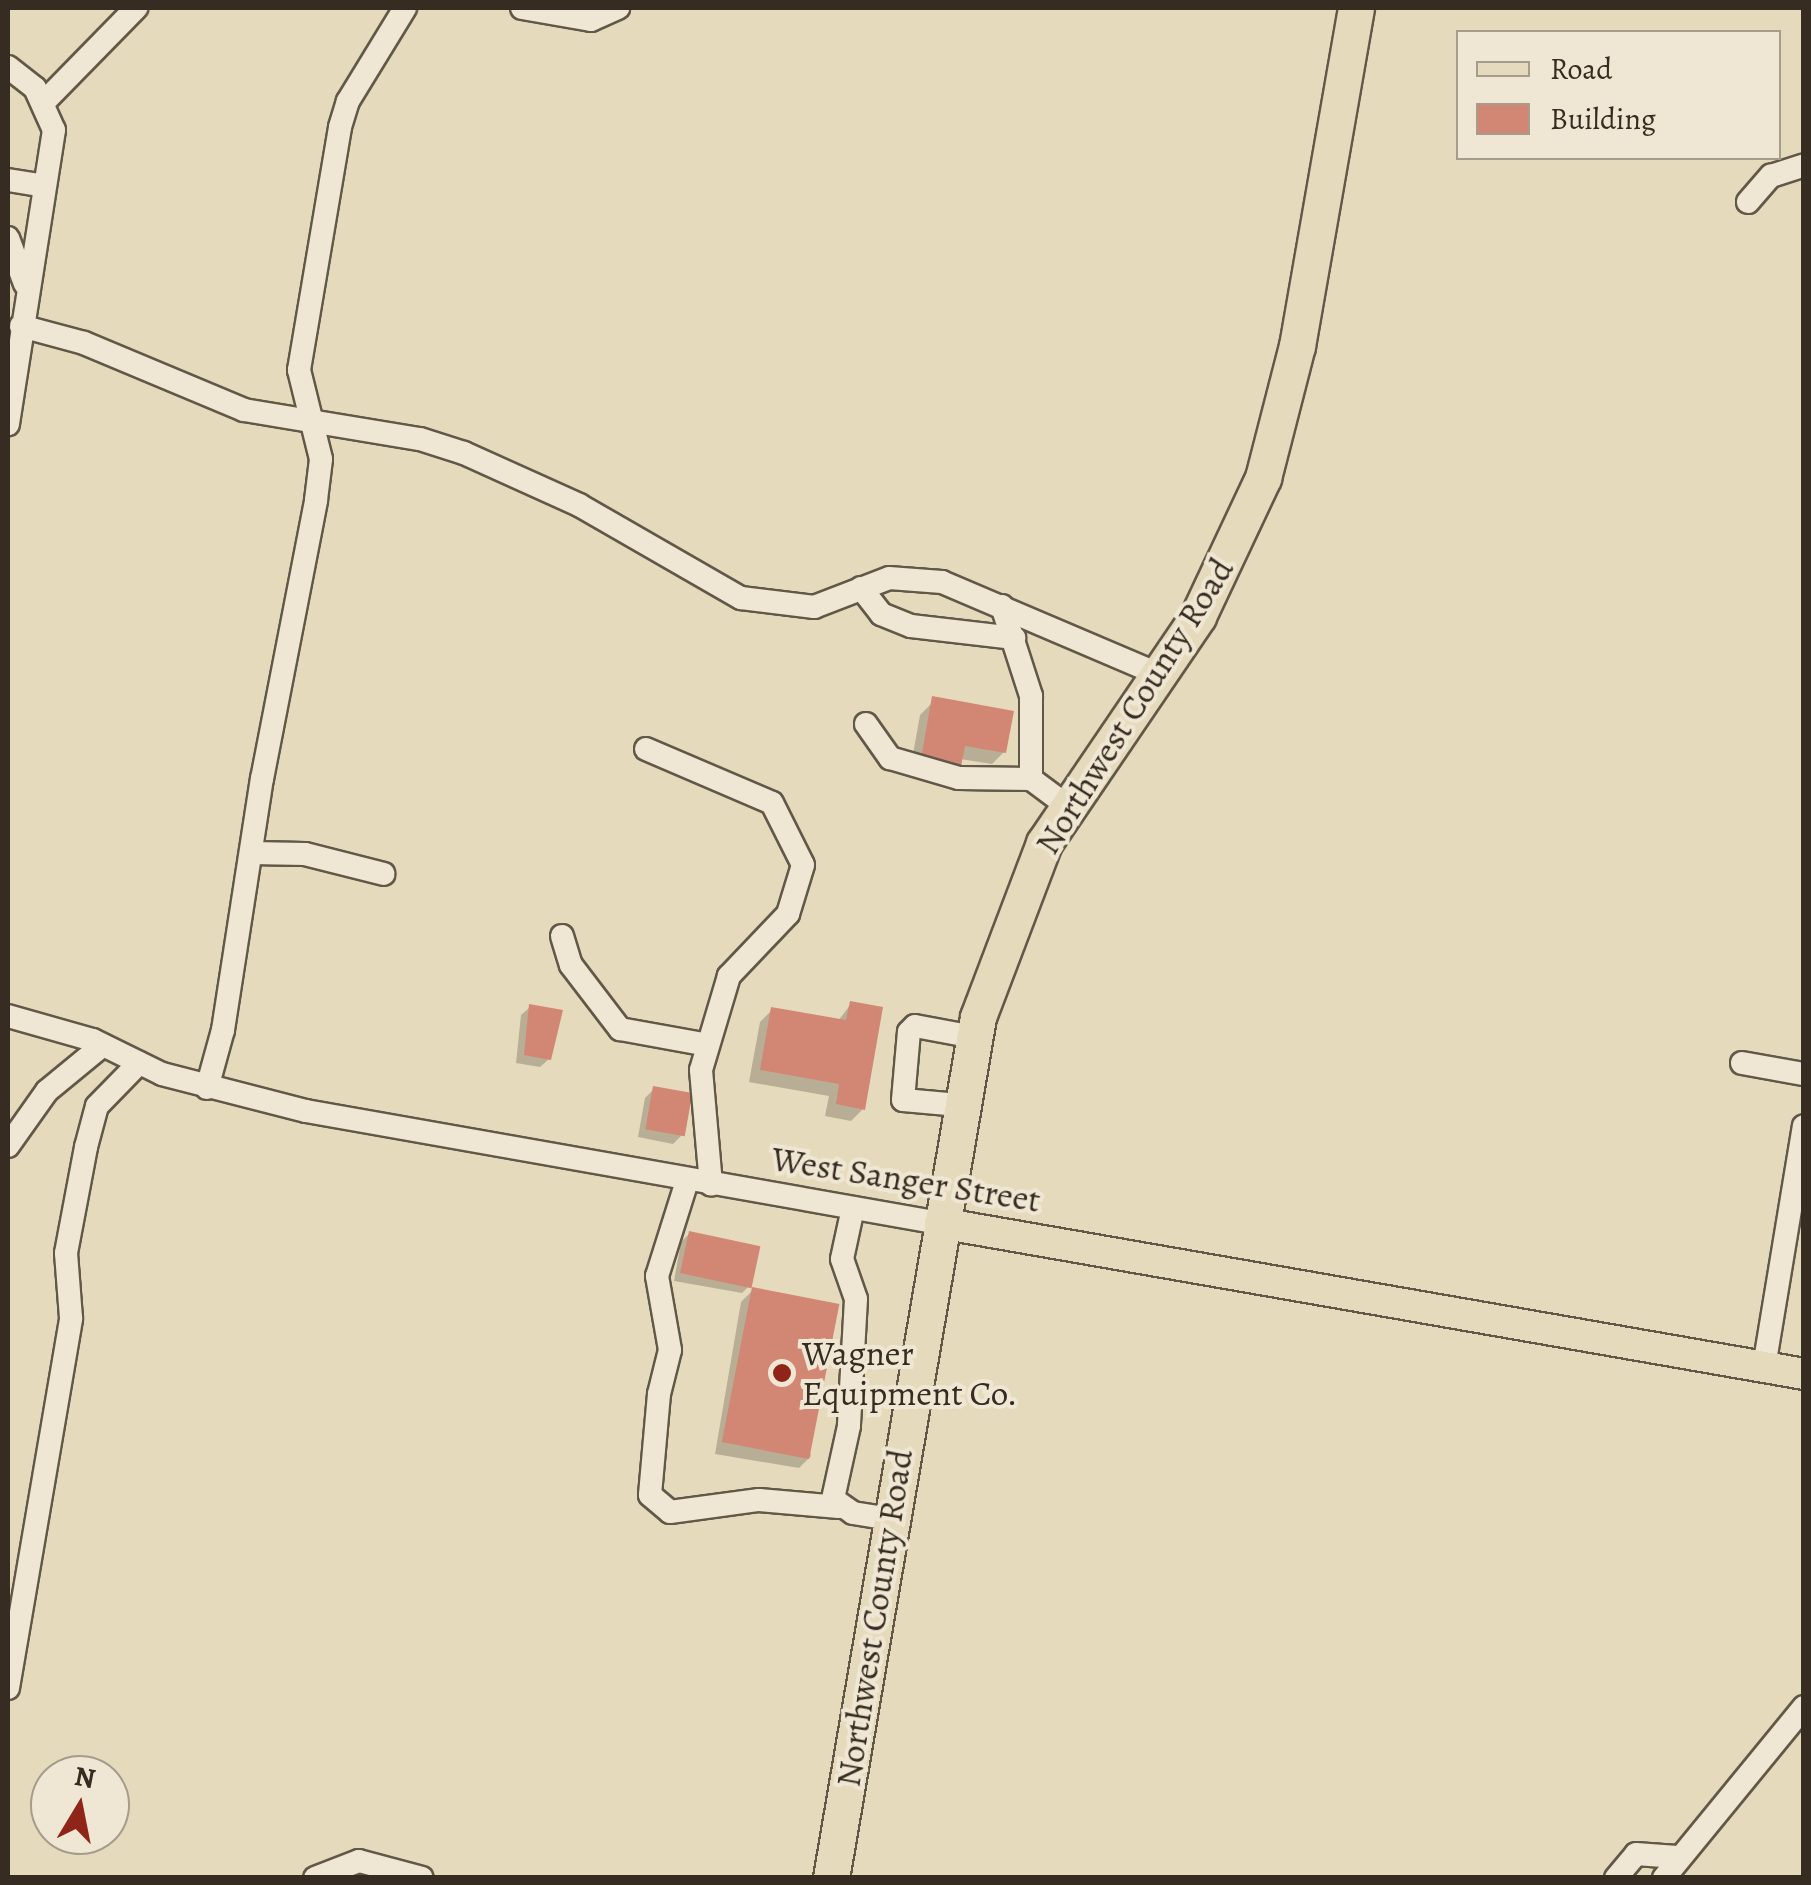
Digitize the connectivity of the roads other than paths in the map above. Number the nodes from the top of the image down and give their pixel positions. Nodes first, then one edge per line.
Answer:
1 (136, 8) edge
2 (406, 8) edge
3 (522, 8) edge
4 (618, 8) edge
5 (1356, 8) edge
6 (8, 67) edge
7 (44, 102) junction
8 (1804, 165) edge
9 (8, 180) edge
10 (45, 186) junction
11 (1748, 202) dead end
12 (8, 238) edge
13 (27, 292) junction
14 (22, 326) junction
15 (312, 422) junction
16 (8, 424) edge
17 (861, 588) junction
18 (1002, 606) junction
19 (1014, 638) junction
20 (1160, 674) junction
21 (866, 724) dead end
22 (646, 750) dead end
23 (1031, 779) junction
24 (1066, 805) junction
25 (251, 853) junction
26 (384, 874) dead end
27 (562, 936) dead end
28 (8, 1016) edge
29 (974, 1037) junction
30 (708, 1044) junction
31 (103, 1045) junction
32 (139, 1063) junction
33 (1742, 1063) dead end
34 (1804, 1074) edge
35 (207, 1088) junction
36 (959, 1105) junction
37 (1804, 1126) edge
38 (8, 1146) edge
39 (687, 1182) junction
40 (711, 1185) junction
41 (853, 1208) junction
42 (940, 1223) junction
43 (1764, 1368) junction
44 (1804, 1374) edge
45 (840, 1507) junction
46 (890, 1519) junction
47 (8, 1688) edge
48 (1804, 1707) edge
49 (1676, 1857) junction
50 (315, 1878) edge
51 (422, 1878) edge
52 (832, 1878) edge
53 (1616, 1878) edge
54 (1664, 1878) edge

1 - 7 street
2 - 15 street
3 - 4 street
5 - 20 highway, Northwest County Road
6 - 7 street
7 - 10 street
8 - 11 street
9 - 10 street
10 - 13 street
12 - 13 street
13 - 14 street
14 - 15 street
14 - 16 street
15 - 17 street
15 - 25 street
17 - 18 street
17 - 19 street
18 - 19 street
18 - 20 street
19 - 23 street
20 - 24 highway, Northwest County Road
21 - 23 street
22 - 30 street
23 - 24 street
24 - 29 highway, Northwest County Road
25 - 26 street
25 - 35 street
27 - 30 street
28 - 31 street, West Sanger Street
29 - 36 highway, Northwest County Road
29 - 36 street
30 - 40 street
31 - 32 street, West Sanger Street
31 - 38 street
32 - 35 street, West Sanger Street
32 - 47 street
33 - 34 street
35 - 39 street, West Sanger Street
36 - 42 highway, Northwest County Road
37 - 43 street
39 - 40 street, West Sanger Street
39 - 45 street
40 - 41 street, West Sanger Street
41 - 42 street, West Sanger Street
41 - 45 street
42 - 43 main road, West Sanger Street
42 - 46 highway, Northwest County Road
43 - 44 main road, West Sanger Street
45 - 46 street
46 - 52 highway, Northwest County Road
48 - 49 street
49 - 53 street
49 - 54 street
50 - 51 street

